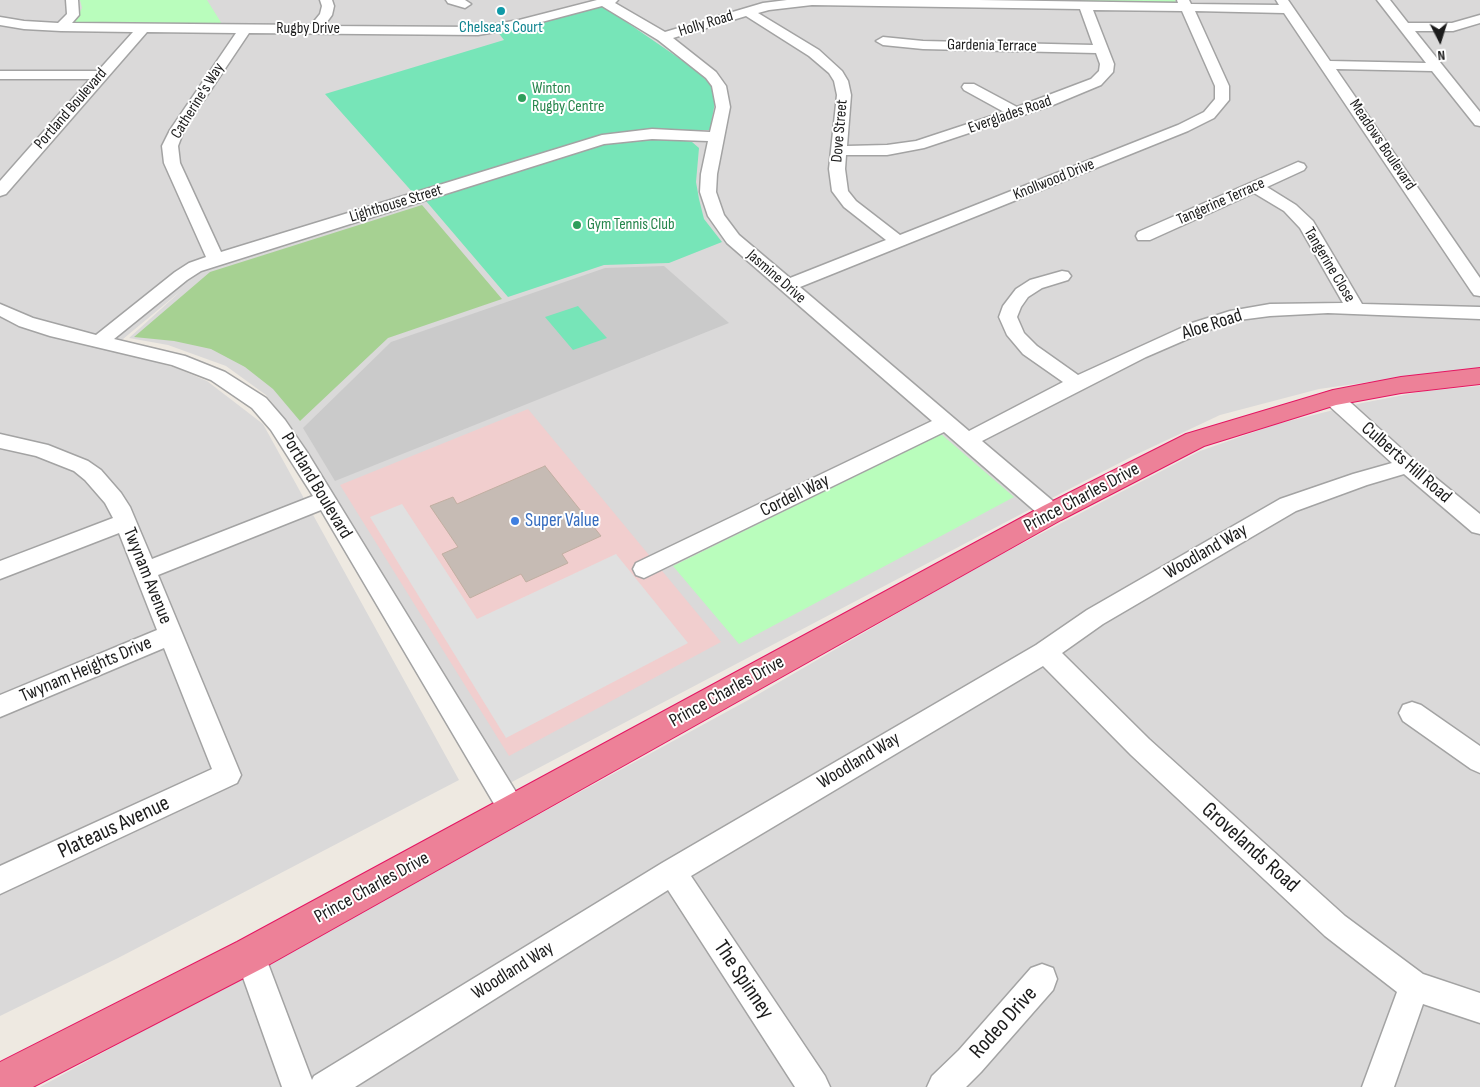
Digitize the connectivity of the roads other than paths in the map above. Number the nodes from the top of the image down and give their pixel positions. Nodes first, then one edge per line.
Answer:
1 (72, 0) edge
2 (326, 0) edge
3 (452, 0) edge
4 (1383, 0) edge
5 (608, 1) edge
6 (920, 1) edge
7 (466, 4) dead end
8 (1185, 4) edge
9 (1085, 5) junction
10 (1285, 5) edge
11 (748, 12) junction
12 (1480, 19) edge
13 (0, 21) edge
14 (1404, 26) junction
15 (61, 27) junction
16 (143, 28) junction
17 (245, 29) junction
18 (315, 30) junction
19 (663, 37) junction
20 (883, 41) dead end
21 (1102, 49) junction
22 (1328, 66) junction
23 (1436, 67) junction
24 (0, 74) edge
25 (101, 75) junction
26 (969, 87) dead end
27 (1017, 113) junction
28 (1480, 122) edge
29 (716, 137) junction
30 (838, 151) junction
31 (1298, 167) dead end
32 (1255, 186) junction
33 (0, 191) edge
34 (1144, 236) dead end
35 (898, 241) junction
36 (216, 259) junction
37 (1062, 276) dead end
38 (786, 286) junction
39 (1480, 291) edge
40 (1355, 308) junction
41 (0, 309) edge
42 (1480, 313) edge
43 (100, 341) junction
44 (1480, 376) edge
45 (1076, 383) junction
46 (1333, 398) junction
47 (946, 422) junction
48 (968, 440) junction
49 (0, 441) edge
50 (1408, 466) junction
51 (324, 500) junction
52 (1052, 513) junction
53 (125, 522) junction
54 (1480, 526) edge
55 (644, 569) dead end
56 (0, 570) edge
57 (144, 571) junction
58 (171, 635) junction
59 (1045, 652) junction
60 (0, 706) edge
61 (1412, 713) dead end
62 (1480, 761) edge
63 (228, 776) joint
64 (513, 810) junction
65 (672, 872) junction
66 (0, 880) edge
67 (250, 955) junction
68 (1042, 980) dead end
69 (1414, 986) junction
70 (1480, 1008) edge
71 (0, 1083) edge
72 (298, 1087) edge
73 (325, 1087) edge
74 (814, 1087) edge
75 (943, 1087) edge
76 (1378, 1087) edge

1 - 15 street
2 - 18 street
3 - 7 street
4 - 14 street
5 - 18 street, Rugby Drive
5 - 19 street, Jasmine Drive
6 - 9 street, Holly Road
6 - 11 street, Holly Road
8 - 9 street, Holly Road
8 - 10 street, Holly Road
8 - 35 street, Knollwood Drive
9 - 21 street, Everglades Road
10 - 22 street, Meadows Boulevard
11 - 19 street, Holly Road
11 - 30 street, Dove Street
12 - 14 street
13 - 15 street, Rugby Drive
14 - 23 street
15 - 16 street, Rugby Drive
16 - 17 street, Rugby Drive
16 - 25 street, Portland Boulevard
17 - 18 street, Rugby Drive
17 - 36 street, Catherine's Way
19 - 29 street, Jasmine Drive
20 - 21 street, Gardenia Terrace
21 - 27 street, Everglades Road
22 - 23 street
22 - 39 street, Meadows Boulevard
23 - 28 street
24 - 25 street
25 - 33 street, Portland Boulevard
26 - 27 street
27 - 30 street, Everglades Road
29 - 36 street, Lighthouse Street
29 - 38 street, Jasmine Drive
30 - 35 street, Dove Street
31 - 32 street, Tangerine Terrace
32 - 34 street, Tangerine Terrace
32 - 40 street, Tangerine Close
35 - 38 street, Knollwood Drive
36 - 43 street, Lighthouse Street
37 - 45 street
38 - 47 street, Jasmine Drive
40 - 42 street, Aloe Road
40 - 45 street, Aloe Road
41 - 43 street, Portland Boulevard
43 - 51 street, Portland Boulevard
44 - 46 highway, Prince Charles Drive
45 - 48 street, Aloe Road
46 - 50 street, Culberts Hill Road
46 - 52 highway, Prince Charles Drive
47 - 48 street, Jasmine Drive
47 - 55 street, Cordell Way
48 - 52 street, Jasmine Drive
49 - 53 street, Twynam Avenue
50 - 54 street, Culberts Hill Road
50 - 59 street, Woodland Way
51 - 57 street
51 - 64 street, Portland Boulevard
52 - 64 highway, Prince Charles Drive
53 - 56 street
53 - 57 street, Twynam Avenue
57 - 58 street, Twynam Avenue
58 - 60 street, Twynam Heights Drive
58 - 63 street, Twynam Avenue
59 - 65 street, Woodland Way
59 - 69 street, Grovelands Road
61 - 62 street
63 - 66 street, Plateaus Avenue
64 - 67 highway, Prince Charles Drive
65 - 73 street, Woodland Way
65 - 74 street, The Spinney
67 - 71 highway, Prince Charles Drive
67 - 72 street
68 - 75 street, Rodeo Drive
69 - 70 street, Grovelands Road
69 - 76 street

